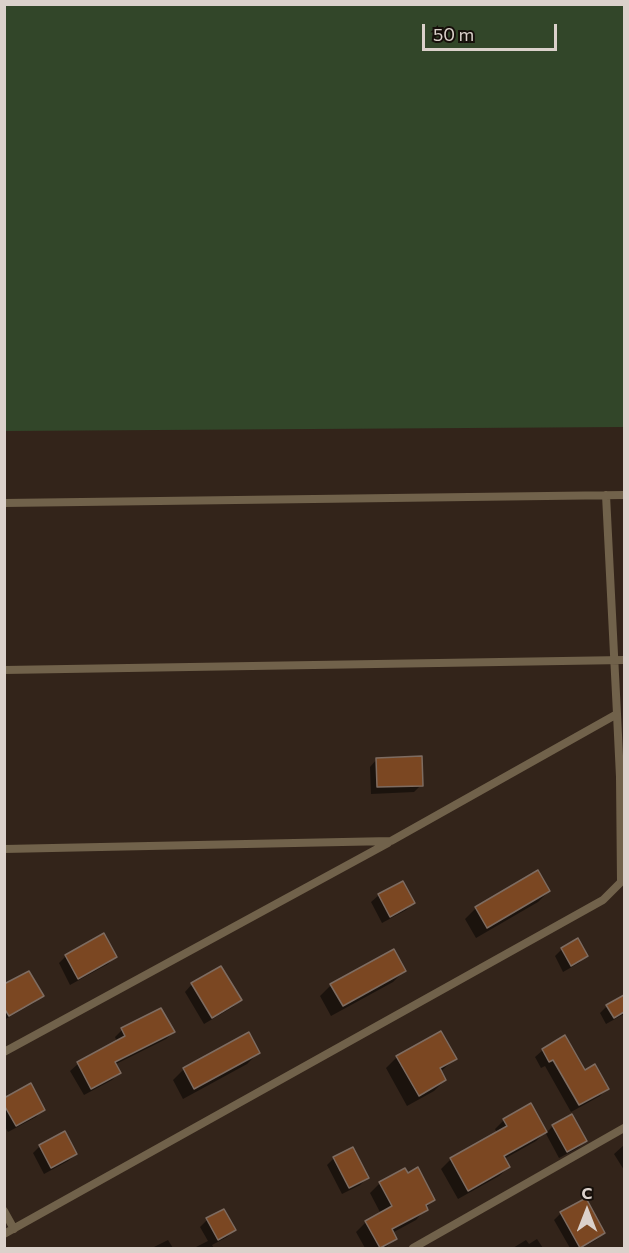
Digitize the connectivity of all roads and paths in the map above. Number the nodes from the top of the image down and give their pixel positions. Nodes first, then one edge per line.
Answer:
1 (606, 495) junction
2 (624, 495) edge
3 (4, 503) edge
4 (615, 660) junction
5 (624, 660) edge
6 (4, 670) edge
7 (617, 714) junction
8 (622, 777) edge
9 (391, 841) junction
10 (4, 849) edge
11 (4, 1052) edge
12 (624, 1128) edge
13 (4, 1211) edge
14 (14, 1229) junction
15 (4, 1234) edge
16 (413, 1248) edge

1 - 2 lane
1 - 3 lane
1 - 4 lane
4 - 5 lane
4 - 6 lane
4 - 7 lane
7 - 8 lane
7 - 9 lane
8 - 14 lane
9 - 10 lane
9 - 11 lane
12 - 16 lane
13 - 14 lane
14 - 15 lane

